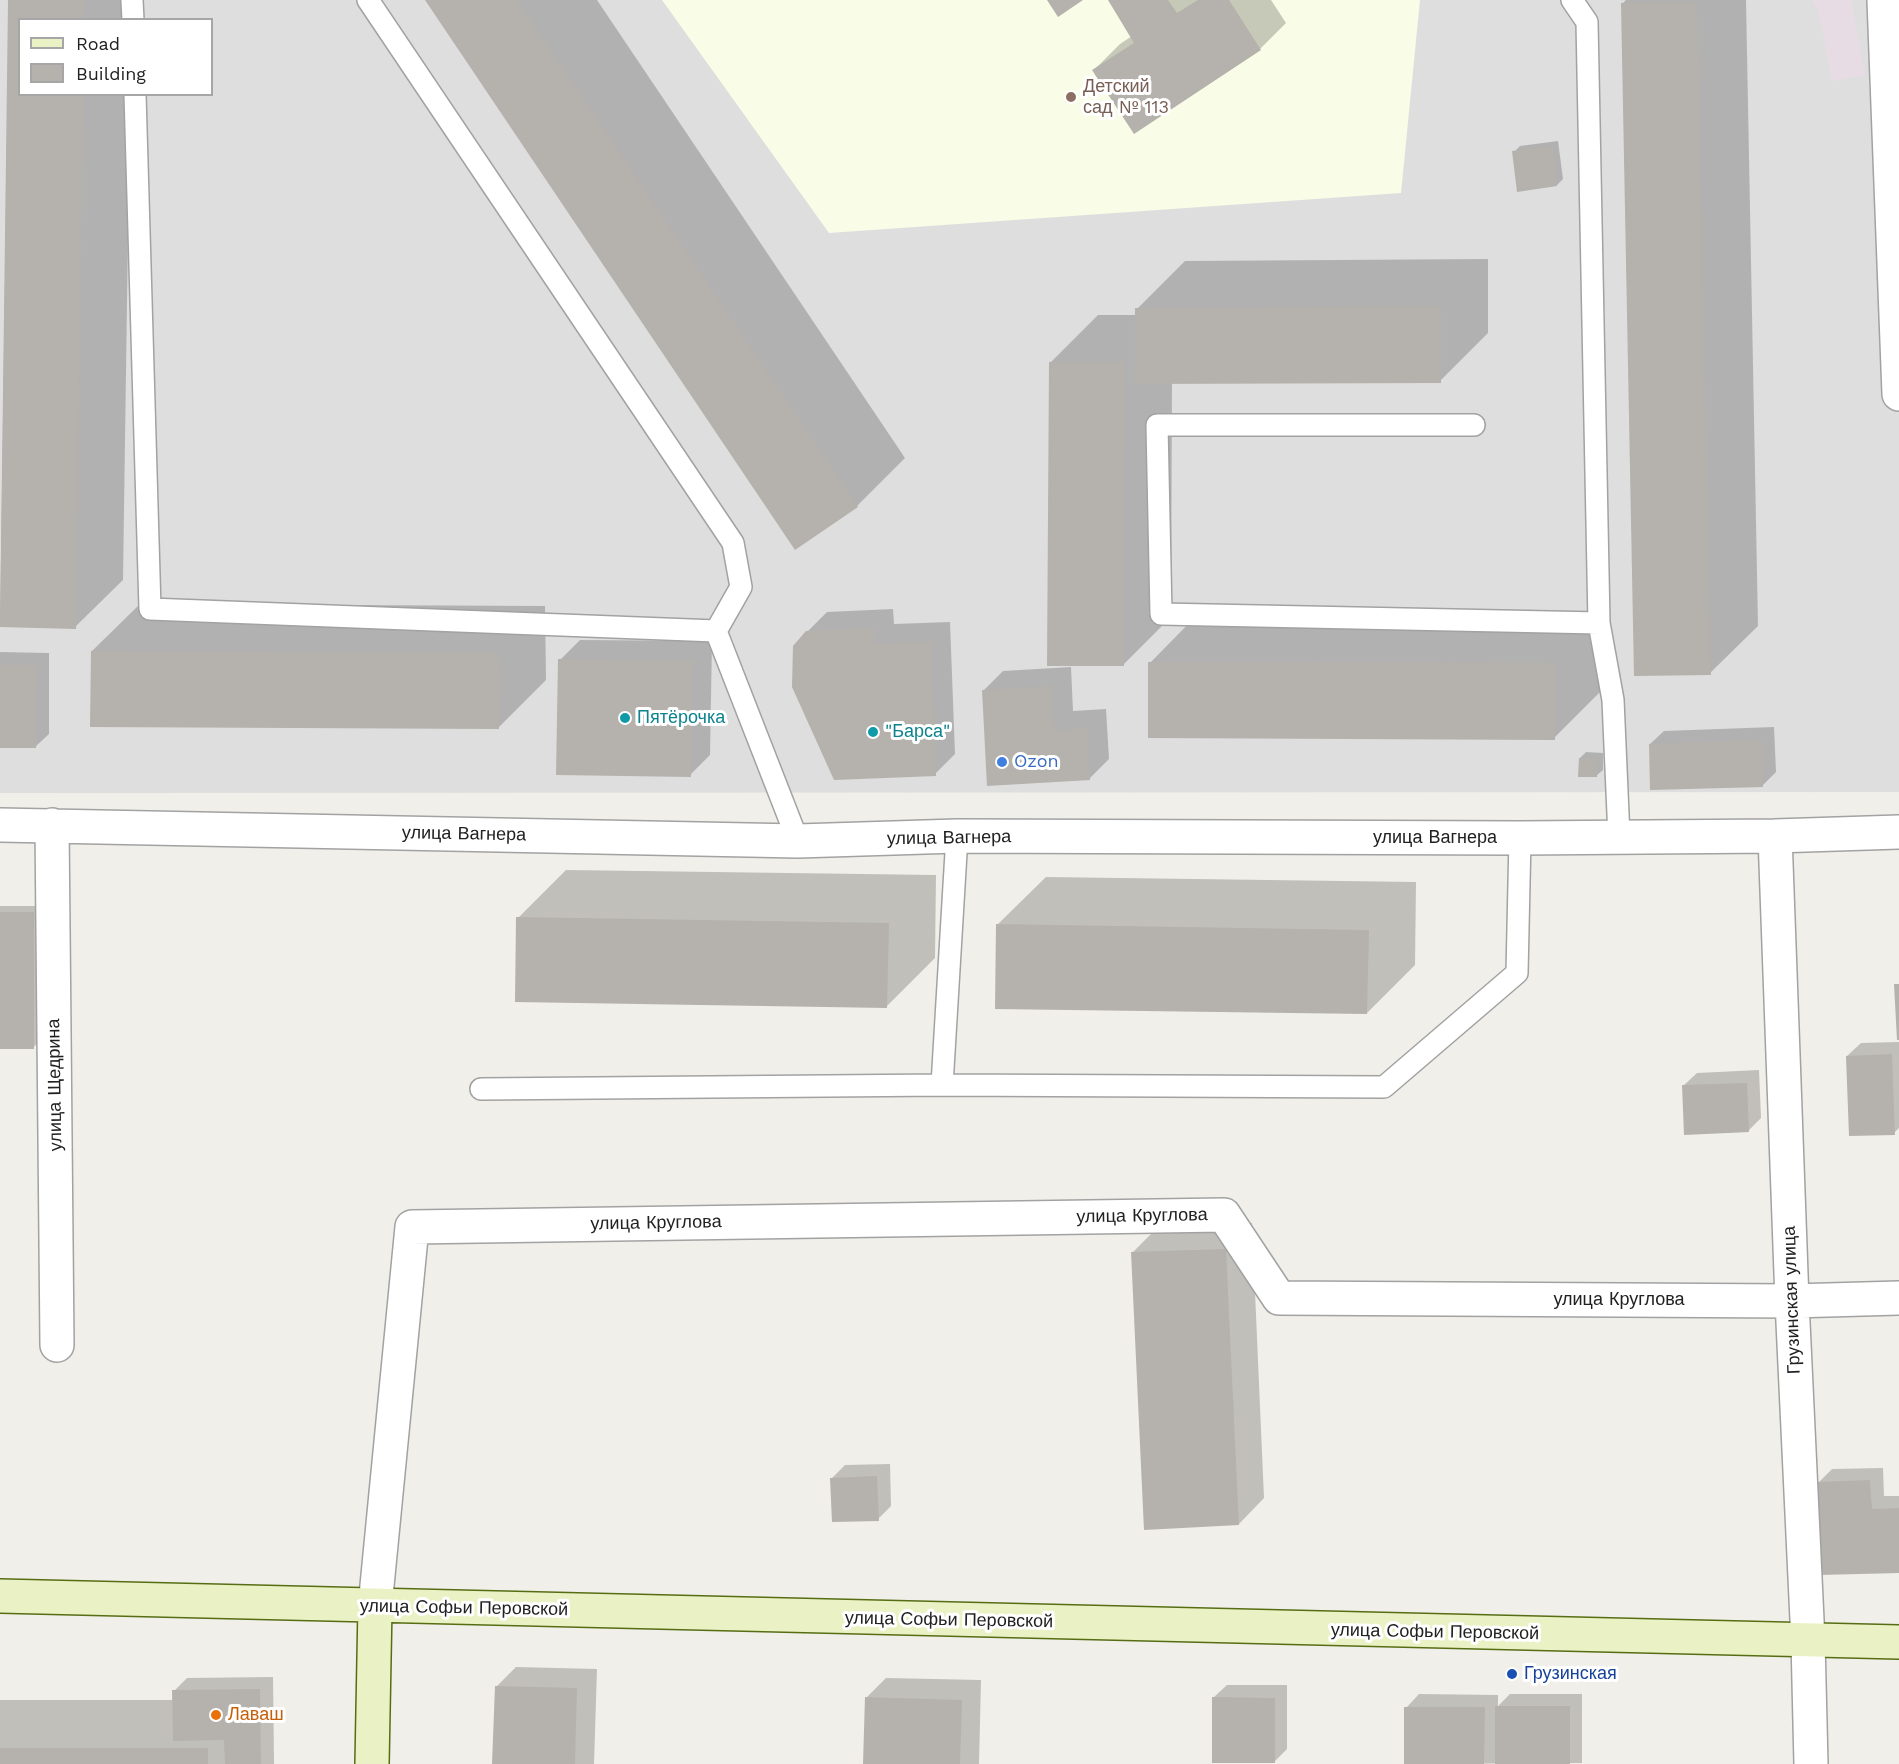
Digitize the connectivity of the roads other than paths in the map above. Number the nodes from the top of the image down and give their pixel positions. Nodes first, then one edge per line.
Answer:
1 (132, 0) edge
2 (368, 0) edge
3 (1572, 0) edge
4 (1884, 0) edge
5 (133, 18) edge
6 (135, 96) edge
7 (1899, 394) edge
8 (1474, 425) dead end
9 (1599, 622) junction
10 (716, 631) junction
11 (0, 825) edge
12 (52, 825) junction
13 (1899, 832) edge
14 (957, 836) junction
15 (1775, 836) junction
16 (1618, 837) junction
17 (1520, 838) junction
18 (798, 841) junction
19 (942, 1085) junction
20 (481, 1089) dead end
21 (1899, 1298) edge
22 (1792, 1301) junction
23 (57, 1345) dead end
24 (0, 1596) edge
25 (375, 1605) junction
26 (1808, 1641) junction
27 (1899, 1642) edge
28 (372, 1764) edge
29 (1810, 1764) edge

1 - 5 lane
2 - 10 lane
3 - 9 lane
4 - 7 street
6 - 10 lane
8 - 9 lane
9 - 16 lane
10 - 18 lane
11 - 12 street, улица Вагнера
12 - 18 street, улица Вагнера
12 - 23 street, улица Щедрина
13 - 15 street, улица Вагнера
14 - 17 street, улица Вагнера
14 - 18 street, улица Вагнера
14 - 19 lane
15 - 16 street, улица Вагнера
15 - 22 street, Грузинская улица
16 - 17 street, улица Вагнера
17 - 19 lane
19 - 20 lane
21 - 22 street, улица Круглова
22 - 25 street, улица Круглова
22 - 26 street, Грузинская улица
24 - 25 main road, улица Софьи Перовской
25 - 26 main road, улица Софьи Перовской
25 - 28 main road
26 - 27 main road, улица Софьи Перовской
26 - 29 street, Грузинская улица

